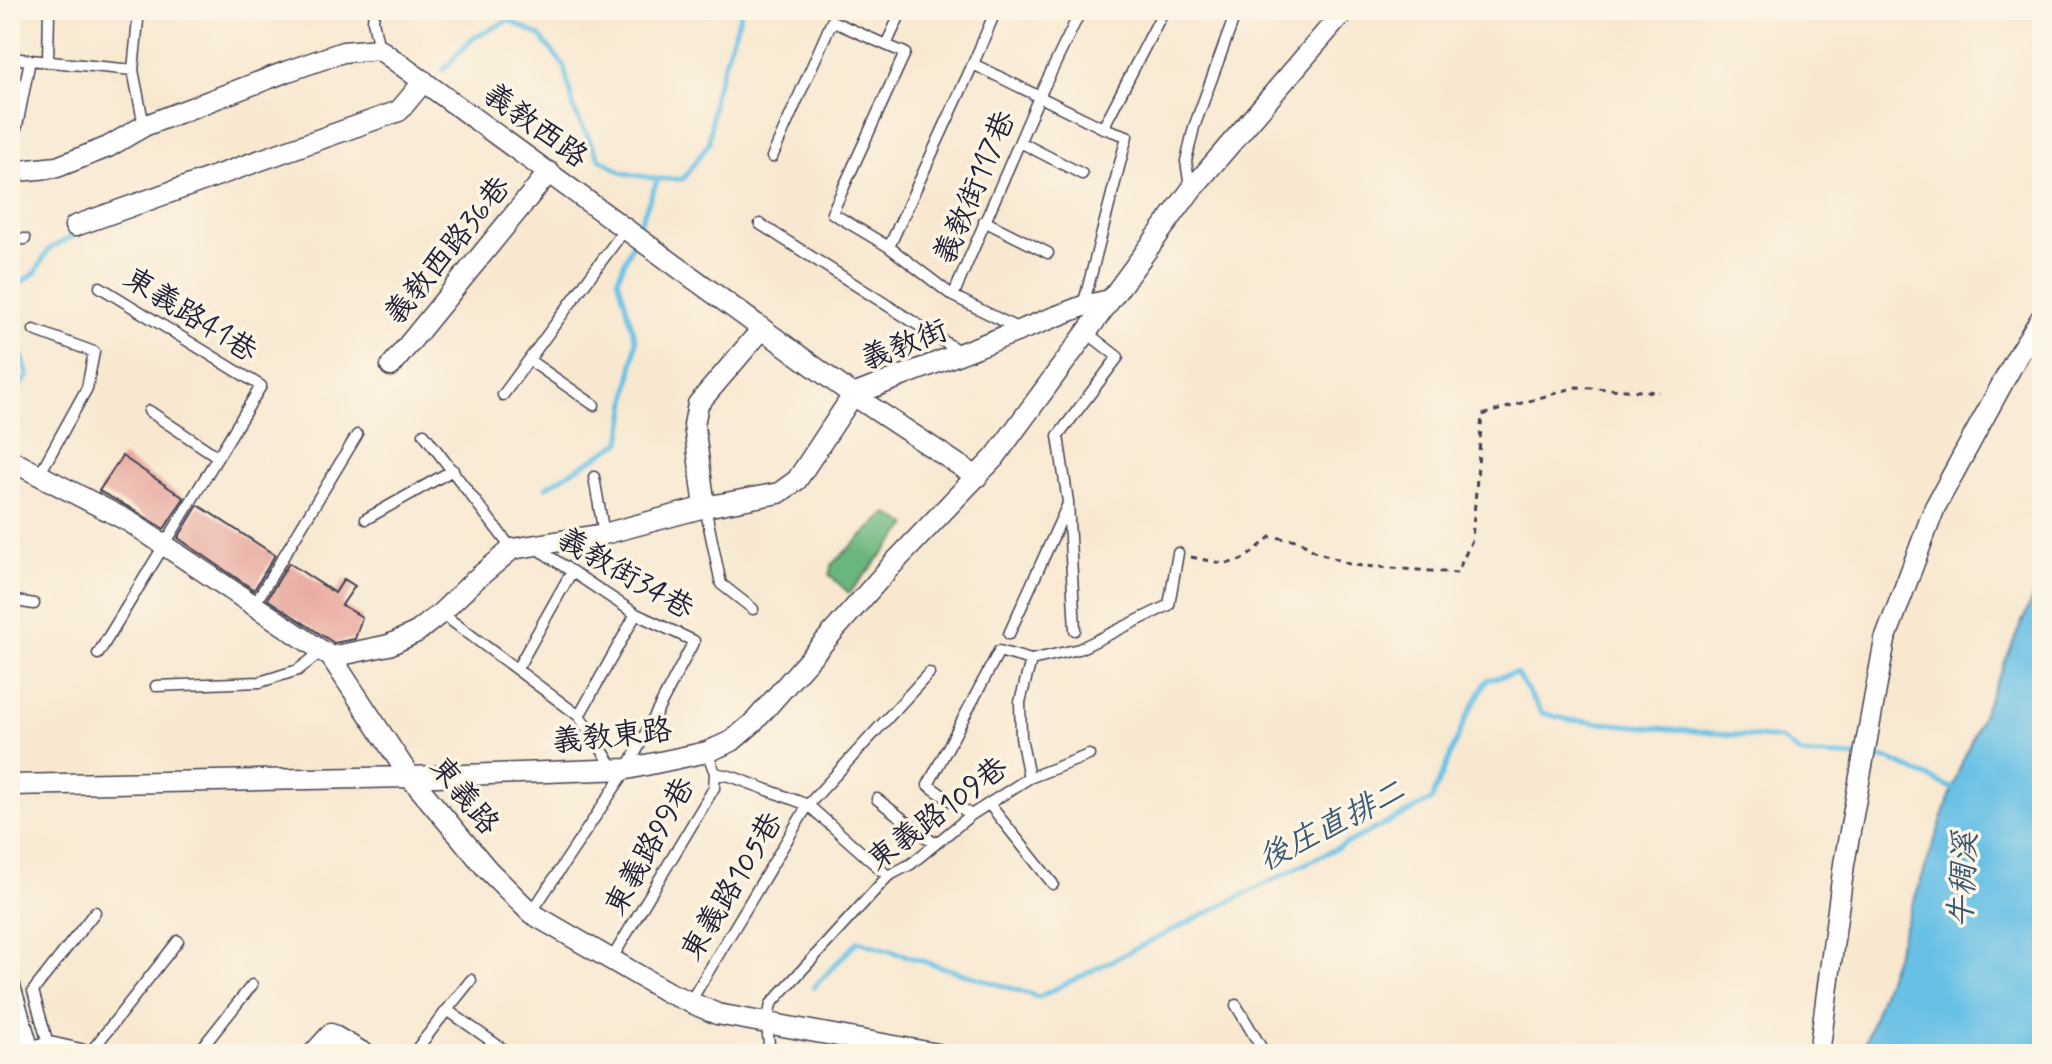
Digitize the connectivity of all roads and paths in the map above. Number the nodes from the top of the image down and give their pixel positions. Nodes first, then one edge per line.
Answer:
1 (49, 10) edge
2 (139, 10) edge
3 (374, 10) edge
4 (902, 10) edge
5 (996, 10) edge
6 (1081, 10) edge
7 (1164, 10) edge
8 (1237, 10) edge
9 (1345, 10) edge
10 (886, 45) junction
11 (379, 49) junction
12 (10, 58) edge
13 (30, 60) junction
14 (48, 61) junction
15 (973, 64) junction
16 (133, 70) junction
17 (424, 81) junction
18 (1039, 97) junction
19 (17, 126) dead end
20 (144, 126) junction
21 (1103, 128) junction
22 (1020, 142) junction
23 (772, 157) dead end
24 (10, 172) edge
25 (549, 172) junction
26 (1082, 174) dead end
27 (1191, 190) junction
28 (984, 221) junction
29 (760, 224) dead end
30 (75, 226) dead end
31 (625, 229) junction
32 (25, 239) dead end
33 (10, 240) edge
34 (889, 247) junction
35 (1048, 253) dead end
36 (100, 287) dead end
37 (953, 296) junction
38 (1110, 300) junction
39 (1083, 306) junction
40 (2042, 317) edge
41 (762, 329) junction
42 (34, 330) dead end
43 (1020, 330) junction
44 (1086, 332) junction
45 (964, 354) junction
46 (529, 360) junction
47 (391, 366) dead end
48 (1659, 392) dead end
49 (503, 395) dead end
50 (853, 395) junction
51 (594, 405) dead end
52 (149, 411) dead end
53 (424, 434) dead end
54 (357, 435) dead end
55 (218, 457) junction
56 (10, 460) edge
57 (453, 470) junction
58 (39, 475) junction
59 (594, 477) dead end
60 (977, 477) junction
61 (1068, 502) junction
62 (705, 507) junction
63 (366, 519) dead end
64 (604, 534) junction
65 (163, 544) junction
66 (523, 548) junction
67 (1178, 553) joint
68 (571, 573) junction
69 (10, 600) edge
70 (34, 604) dead end
71 (254, 605) junction
72 (753, 609) dead end
73 (441, 613) junction
74 (636, 614) junction
75 (1075, 630) dead end
76 (1009, 634) dead end
77 (98, 654) dead end
78 (326, 654) junction
79 (1031, 660) junction
80 (517, 669) junction
81 (929, 673) dead end
82 (156, 686) dead end
83 (579, 716) junction
84 (707, 752) junction
85 (1089, 755) dead end
86 (621, 770) junction
87 (715, 773) junction
88 (410, 777) junction
89 (1029, 778) junction
90 (10, 785) edge
91 (877, 799) dead end
92 (989, 804) junction
93 (808, 805) junction
94 (971, 815) junction
95 (935, 844) junction
96 (888, 876) junction
97 (1053, 884) dead end
98 (95, 912) dead end
99 (531, 913) junction
100 (178, 941) dead end
101 (611, 960) junction
102 (471, 980) dead end
103 (252, 985) dead end
104 (10, 986) edge
105 (690, 1002) junction
106 (1236, 1005) dead end
107 (447, 1010) junction
108 (767, 1025) junction
109 (49, 1047) junction
110 (24, 1053) edge
111 (80, 1054) edge
112 (89, 1054) edge
113 (197, 1054) edge
114 (313, 1054) edge
115 (365, 1054) edge
116 (413, 1054) edge
117 (510, 1054) edge
118 (770, 1054) edge
119 (938, 1054) edge
120 (1265, 1054) edge
121 (1819, 1054) edge

1 - 14 lane
2 - 16 lane
3 - 11 lane
4 - 10 lane
5 - 15 lane, 義教街117巷
6 - 18 lane, 義教街117巷
7 - 21 lane
8 - 27 lane
9 - 27 street
10 - 23 lane
10 - 34 lane, 義教街117巷
11 - 17 street, 義教西路
11 - 20 street
12 - 13 lane
13 - 14 lane
13 - 19 lane
14 - 16 lane
15 - 18 lane
15 - 34 lane, 義教街117巷
16 - 20 lane
17 - 25 street, 義教西路
17 - 30 street
18 - 21 lane
18 - 22 lane, 義教街117巷
20 - 24 street
21 - 39 lane
22 - 26 lane
22 - 28 lane, 義教街117巷
25 - 31 street, 義教西路
25 - 47 street, 義教西路36巷
27 - 38 street
28 - 35 lane
28 - 37 lane, 義教街117巷
29 - 45 lane
31 - 41 street, 義教西路
31 - 46 lane
32 - 33 lane
34 - 37 lane, 義教街117巷
36 - 55 lane, 東義路41巷
37 - 43 lane, 義教街117巷
38 - 39 street, 義教街
38 - 44 street, 義教東路
39 - 43 street, 義教街
40 - 121 street
41 - 50 street, 義教西路
41 - 62 street
42 - 58 lane
43 - 45 street, 義教街
44 - 60 street, 義教東路
44 - 61 lane
45 - 50 street, 義教街
46 - 49 lane
46 - 51 lane
48 - 67 path
50 - 60 street, 義教西路
50 - 62 street, 義教街
52 - 55 lane
53 - 57 lane, 義教街34巷
54 - 71 lane
55 - 65 lane, 東義路41巷
56 - 58 street, 東義路
57 - 63 lane
57 - 66 lane, 義教街34巷
58 - 65 street, 東義路
59 - 64 lane
60 - 84 street, 義教東路
61 - 75 lane
61 - 76 lane
62 - 64 street, 義教街
62 - 72 lane
64 - 66 street, 義教街
65 - 71 street, 東義路
65 - 77 lane, 東義路41巷
66 - 68 lane, 義教街34巷
66 - 73 street
67 - 79 lane
68 - 74 lane, 義教街34巷
68 - 80 lane
69 - 70 lane
71 - 78 street, 東義路
73 - 78 street
73 - 80 lane
74 - 83 lane
74 - 86 lane, 義教街34巷
78 - 82 lane
78 - 88 street, 東義路
79 - 89 lane, 東義路109巷
79 - 94 lane
80 - 83 lane
81 - 93 lane
83 - 86 lane
84 - 86 street, 義教東路
84 - 87 lane, 東義路99巷
85 - 89 lane
86 - 88 street, 義教東路
86 - 99 lane
87 - 93 lane
87 - 101 lane, 東義路99巷
88 - 90 street, 義教東路
88 - 99 street, 東義路
89 - 92 lane, 東義路109巷
91 - 95 lane
92 - 94 lane, 東義路109巷
92 - 97 lane
93 - 96 lane, 東義路105巷
93 - 105 lane, 東義路105巷
94 - 95 lane, 東義路109巷
95 - 96 lane, 東義路109巷
96 - 108 lane, 東義路109巷
98 - 109 lane
99 - 101 street, 東義路
100 - 112 lane
101 - 105 street, 東義路
102 - 107 lane
103 - 113 lane
104 - 110 street
105 - 108 street, 東義路
106 - 120 lane
107 - 116 lane
107 - 117 lane
108 - 118 lane
108 - 119 street, 東義路
109 - 110 street
109 - 111 street
114 - 115 street

